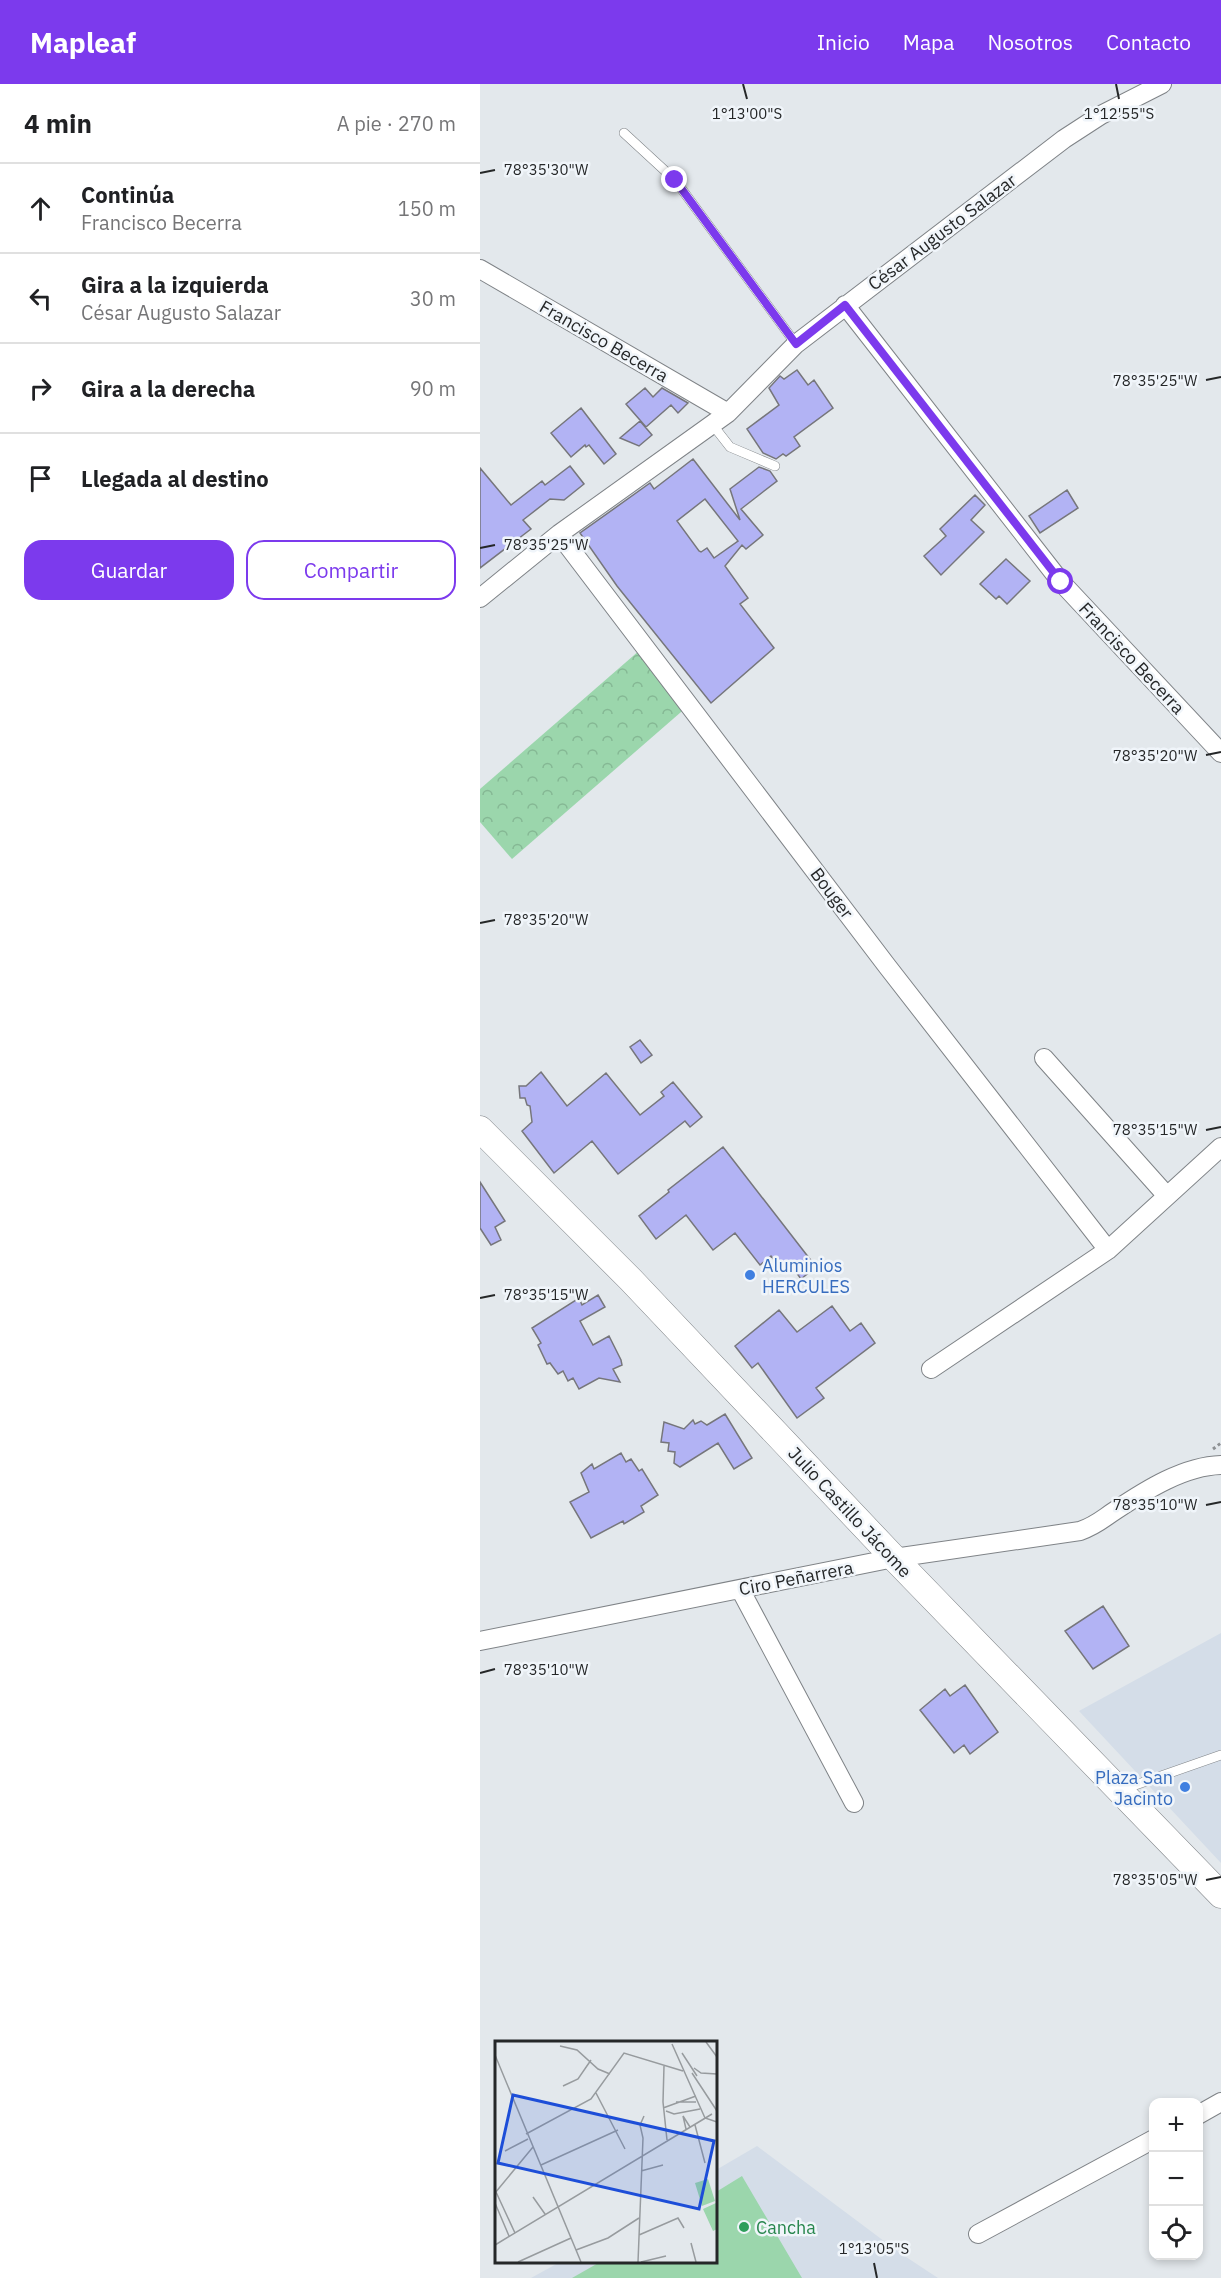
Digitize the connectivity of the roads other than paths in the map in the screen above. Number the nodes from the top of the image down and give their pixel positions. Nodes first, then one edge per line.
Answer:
1 (1162, 84) edge
2 (624, 134) dead end
3 (480, 269) edge
4 (845, 305) junction
5 (796, 344) junction
6 (728, 413) junction
7 (712, 424) junction
8 (775, 466) dead end
9 (560, 534) junction
10 (480, 598) edge
11 (1221, 753) edge
12 (1044, 1058) dead end
13 (480, 1129) edge
14 (1221, 1147) edge
15 (1167, 1196) junction
16 (1108, 1250) junction
17 (931, 1369) dead end
18 (1214, 1465) edge
19 (894, 1558) junction
20 (740, 1589) junction
21 (480, 1641) edge
22 (1221, 1755) edge
23 (1120, 1790) junction
24 (854, 1803) dead end
25 (1221, 1895) edge
26 (1221, 2102) edge
27 (1203, 2112) edge
28 (1149, 2142) edge
29 (978, 2234) dead end

1 - 4 street, César Augusto Salazar
2 - 5 lane
3 - 6 street, Francisco Becerra
4 - 5 street, César Augusto Salazar
4 - 11 street, Francisco Becerra
5 - 6 street, César Augusto Salazar
6 - 7 street, César Augusto Salazar
7 - 8 lane
7 - 9 street, César Augusto Salazar
9 - 10 street, César Augusto Salazar
9 - 16 street, Bouger
12 - 15 street
13 - 19 main road, Julio Castillo Jácome
14 - 15 street
15 - 16 street
16 - 17 street
18 - 19 street, Ciro Peñarrera
19 - 20 street, Ciro Peñarrera
19 - 23 main road, Julio Castillo Jácome
20 - 21 street, Ciro Peñarrera
20 - 24 street
22 - 23 lane
23 - 25 main road, Julio Castillo Jácome
26 - 27 street
28 - 29 street

